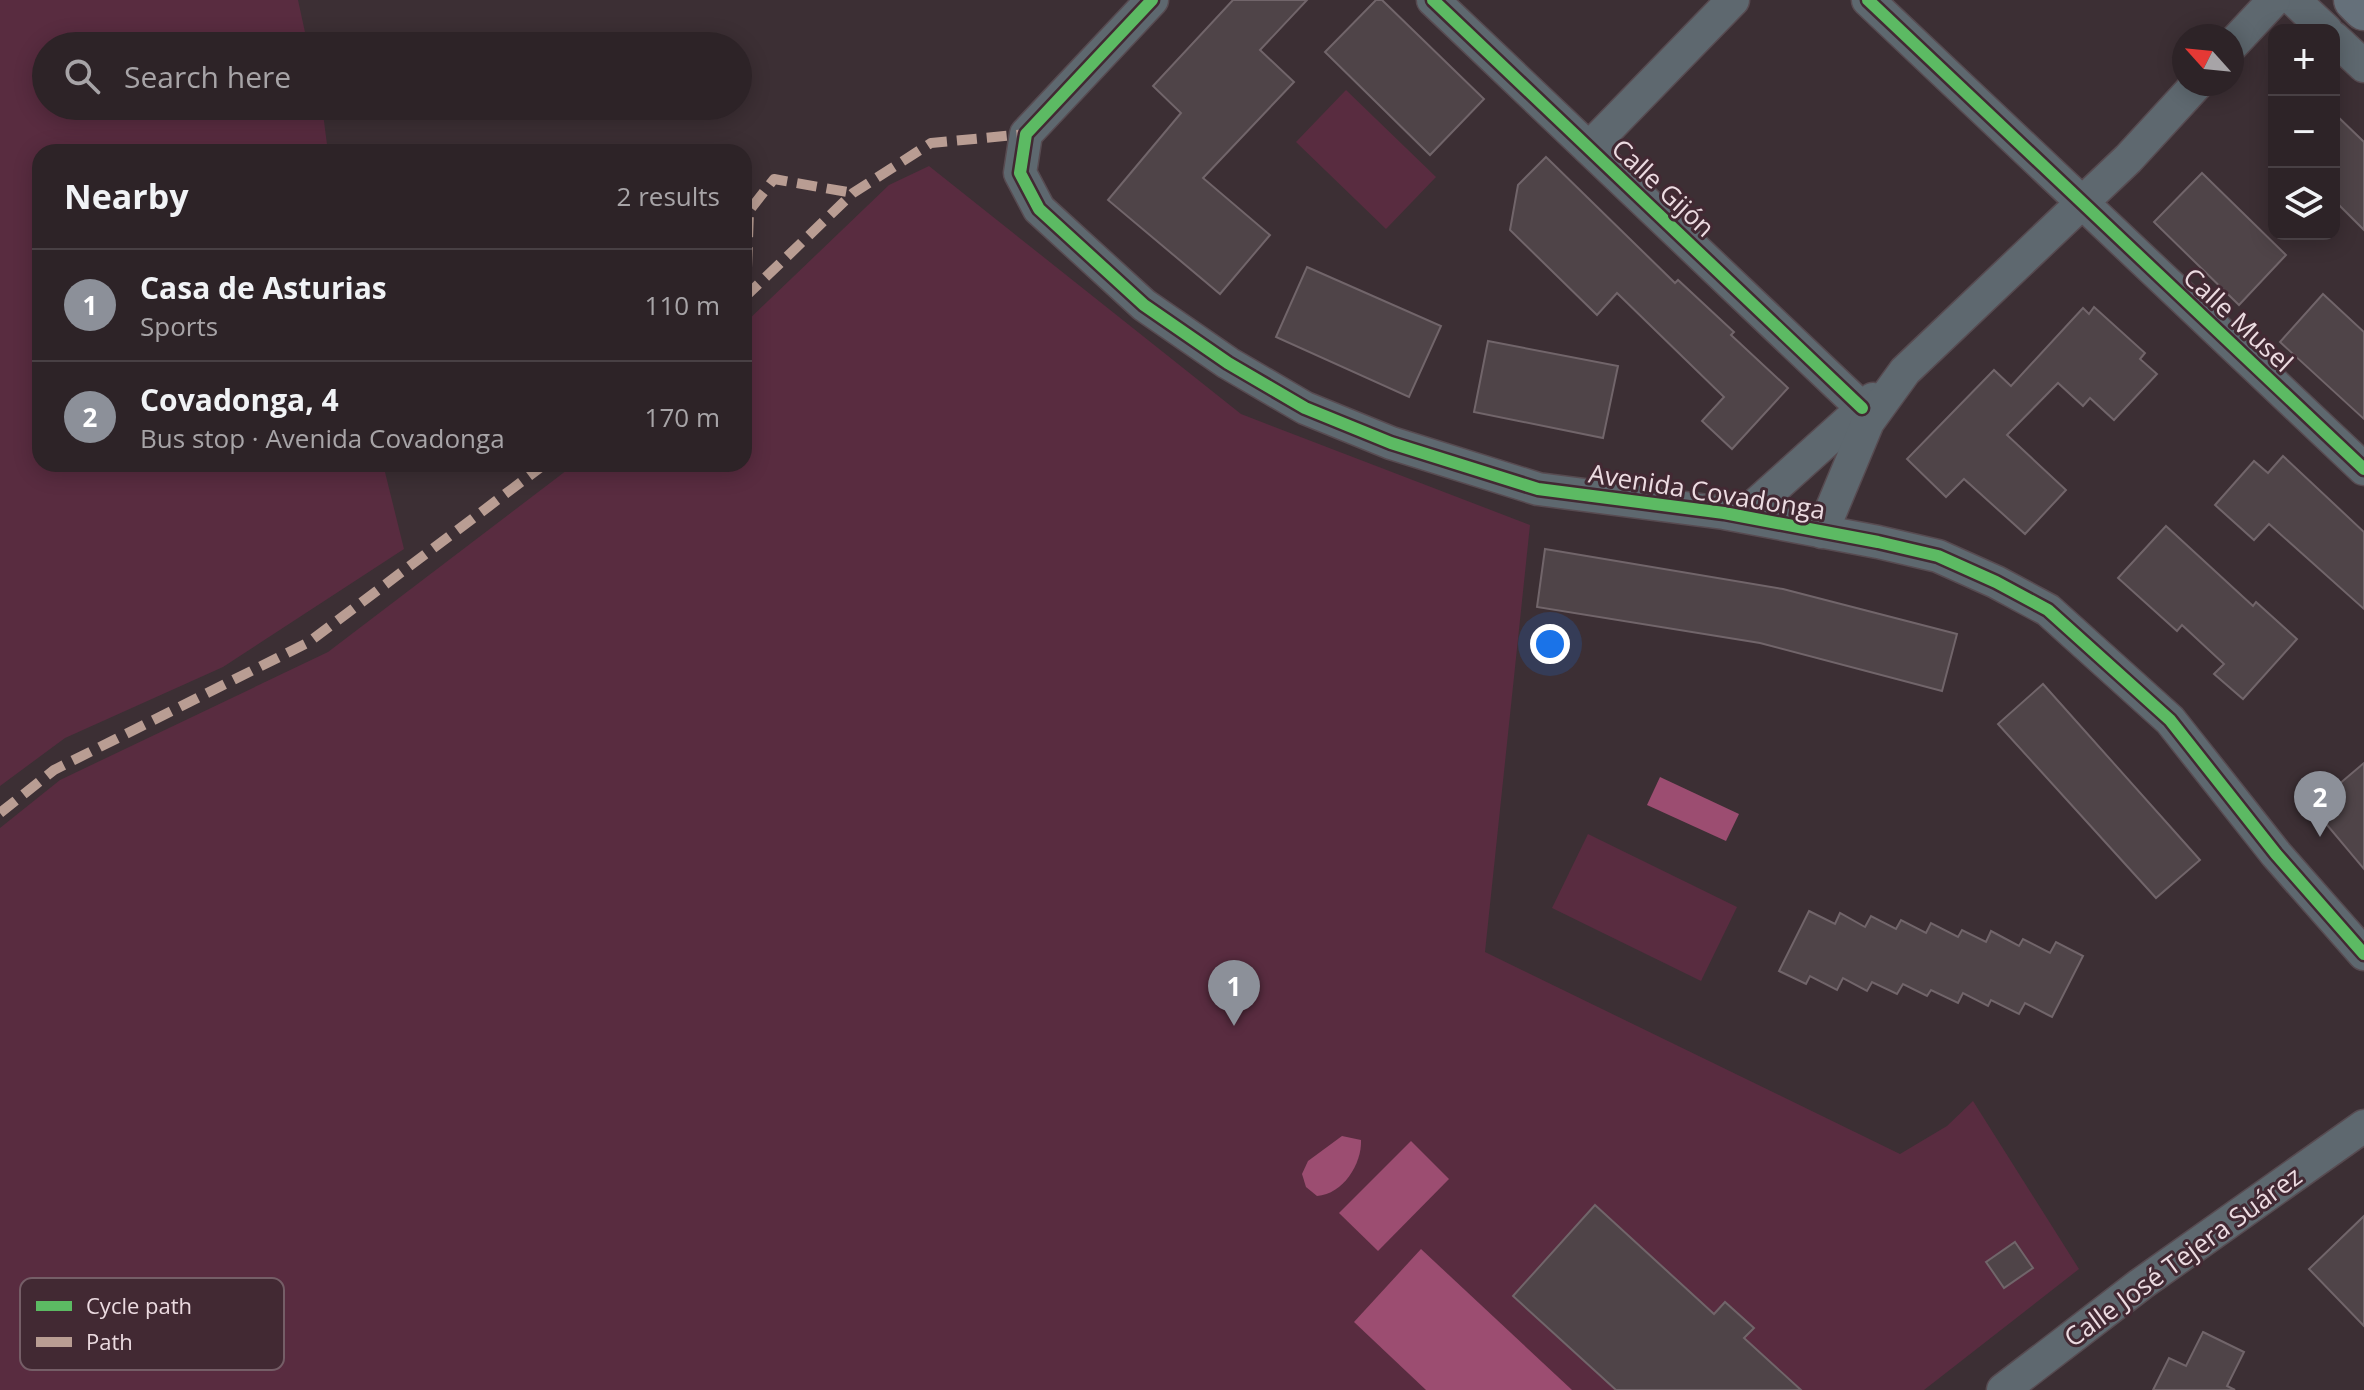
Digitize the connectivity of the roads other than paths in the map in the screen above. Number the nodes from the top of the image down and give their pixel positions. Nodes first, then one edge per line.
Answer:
1 (1152, 0) edge
2 (1433, 0) edge
3 (1733, 0) edge
4 (1868, 0) edge
5 (2274, 0) edge
6 (2294, 0) edge
7 (2355, 0) edge
8 (2364, 9) edge
9 (2320, 24) edge
10 (2244, 32) edge
11 (2340, 44) edge
12 (2364, 66) edge
13 (2186, 96) edge
14 (1589, 148) junction
15 (2083, 203) junction
16 (1905, 371) junction
17 (1862, 408) junction
18 (2364, 469) edge
19 (1743, 516) junction
20 (1822, 532) junction
21 (2364, 954) edge
22 (2364, 1126) edge
23 (2003, 1390) edge

1 - 19 street, Avenida Covadonga
2 - 14 street, Calle Gijón
3 - 14 street
4 - 15 street, Calle Musel
5 - 10 street
6 - 9 street
7 - 8 main road
11 - 12 street
13 - 15 street
14 - 17 street, Calle Gijón
15 - 16 street
15 - 18 street, Calle Musel
16 - 17 street
16 - 20 street
17 - 19 street
19 - 20 street, Avenida Covadonga
20 - 21 street, Avenida Covadonga
22 - 23 street, Calle José Tejera Suárez

